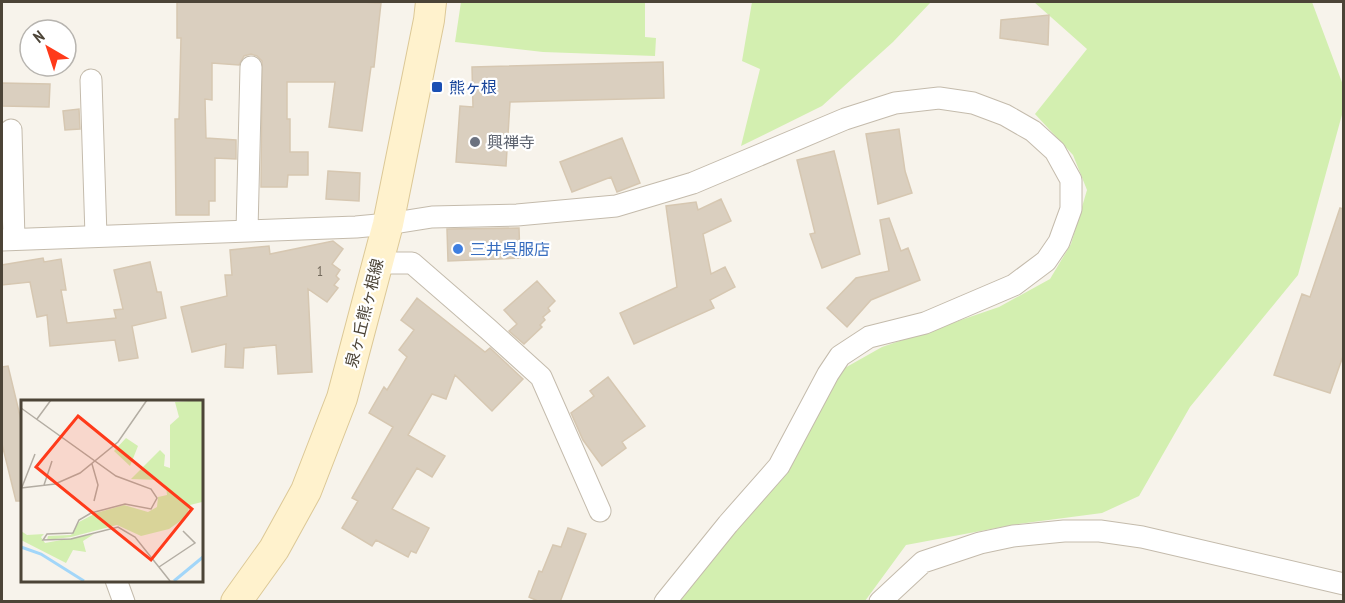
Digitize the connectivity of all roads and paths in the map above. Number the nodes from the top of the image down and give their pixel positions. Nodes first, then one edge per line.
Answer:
1 (431, 2) edge
2 (251, 67) dead end
3 (91, 80) dead end
4 (12, 130) dead end
5 (388, 224) junction
6 (247, 230) junction
7 (96, 236) junction
8 (8, 240) edge
9 (376, 263) junction
10 (600, 510) dead end
11 (117, 582) edge
12 (1344, 584) edge
13 (124, 602) edge
14 (236, 602) edge
15 (665, 602) edge
16 (880, 602) edge

1 - 5 main road, 泉ヶ丘熊ヶ根線
2 - 6 street
3 - 7 street
4 - 8 street
5 - 6 street
5 - 9 main road, 泉ヶ丘熊ヶ根線
5 - 15 street
6 - 7 street
7 - 8 street
9 - 10 street
9 - 14 main road, 泉ヶ丘熊ヶ根線
11 - 13 street
12 - 16 street

